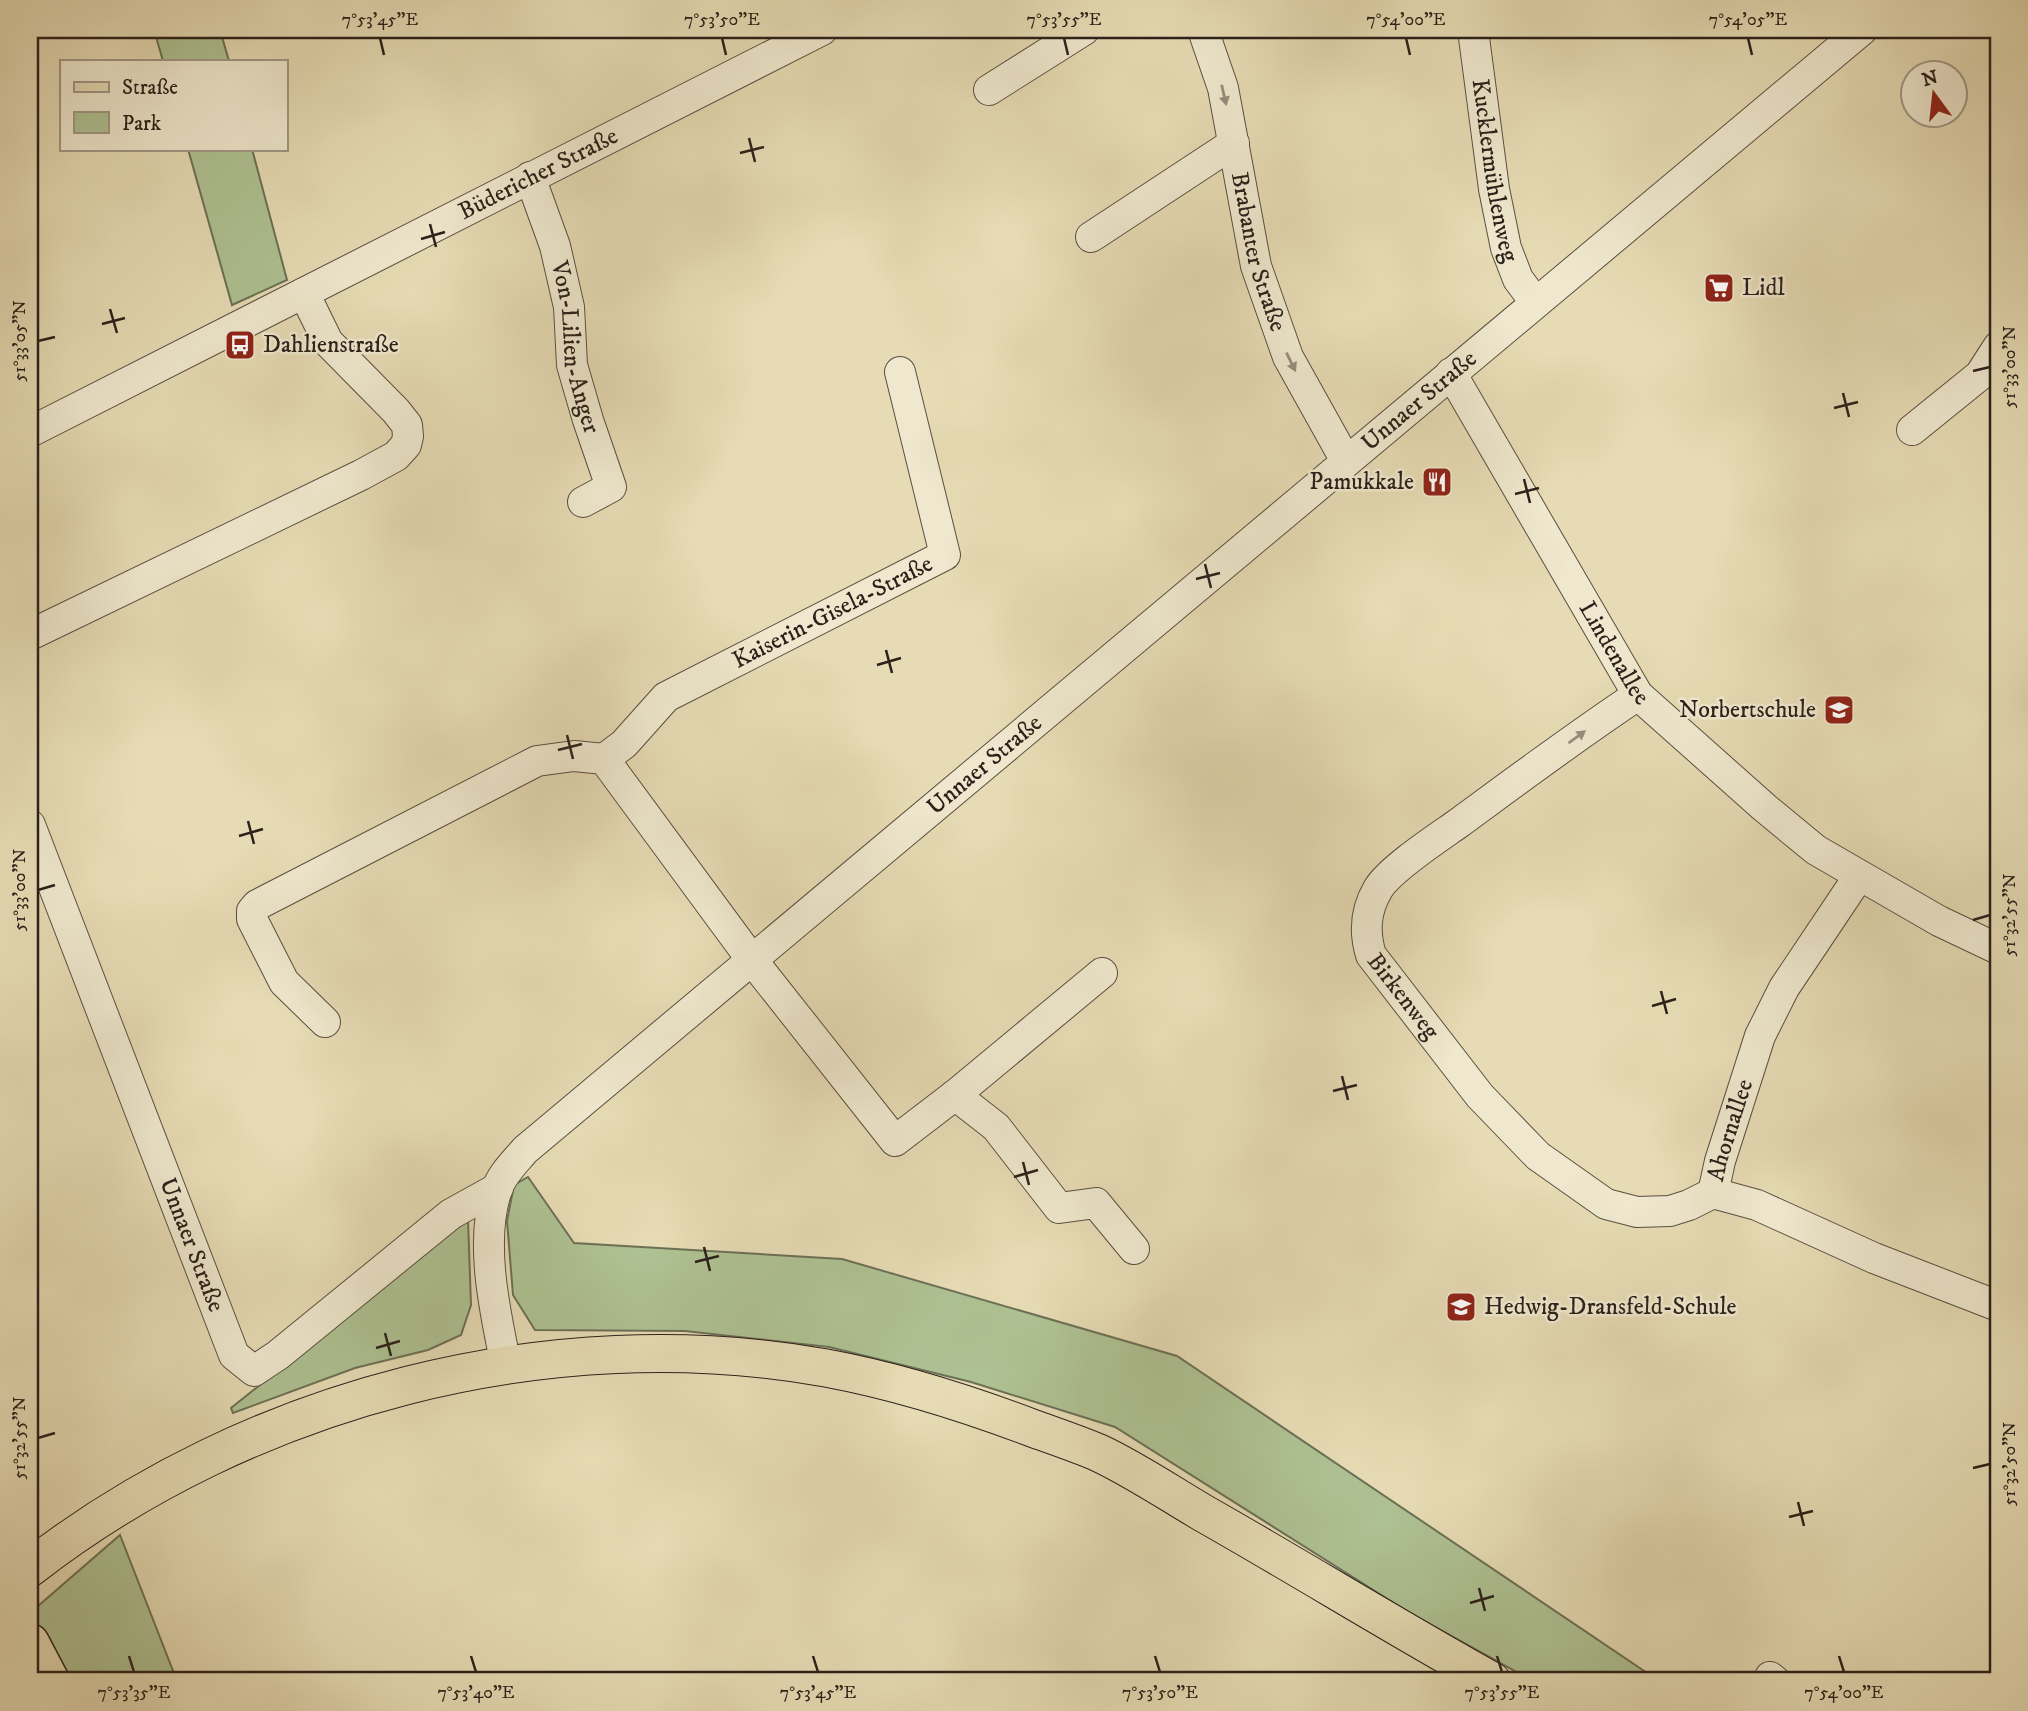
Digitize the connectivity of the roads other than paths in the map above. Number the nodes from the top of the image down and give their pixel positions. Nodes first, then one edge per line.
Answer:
1 (822, 30) edge
2 (1084, 30) edge
3 (1203, 30) edge
4 (1473, 30) edge
5 (1862, 30) edge
6 (989, 90) dead end
7 (1234, 143) junction
8 (530, 177) junction
9 (1091, 237) dead end
10 (304, 293) junction
11 (1535, 302) junction
12 (1998, 347) edge
13 (900, 372) dead end
14 (1451, 373) junction
15 (1912, 430) dead end
16 (30, 432) edge
17 (1346, 461) junction
18 (583, 502) dead end
19 (30, 635) edge
20 (1638, 695) junction
21 (604, 758) junction
22 (30, 825) edge
23 (1859, 876) junction
24 (1998, 949) edge
25 (752, 960) junction
26 (1102, 973) dead end
27 (325, 1022) dead end
28 (955, 1095) junction
29 (498, 1188) junction
30 (1713, 1193) junction
31 (1134, 1249) dead end
32 (1998, 1306) edge
33 (506, 1365) junction
34 (30, 1569) edge
35 (30, 1643) edge
36 (30, 1664) edge
37 (44, 1681) edge
38 (50, 1681) edge
39 (1492, 1681) edge

1 - 8 street, Büdericher Straße
2 - 6 street
3 -> 7 street, Brabanter Straße
4 - 11 street, Kucklermühlenweg
5 - 11 street, Unnaer Straße
7 - 9 street
7 -> 17 street, Brabanter Straße
8 - 10 street, Büdericher Straße
8 - 18 street, Von-Lilien-Anger
10 - 16 street, Büdericher Straße
10 - 19 street
11 - 14 street, Unnaer Straße
12 - 15 street
13 - 21 street, Kaiserin-Gisela-Straße
14 - 17 street, Unnaer Straße
14 - 20 street, Lindenallee
17 - 25 street, Unnaer Straße
20 - 23 street, Lindenallee
30 -> 20 street, Birkenweg
21 - 25 street
21 - 27 street
22 - 29 street, Unnaer Straße
23 - 24 street, Lindenallee
23 - 30 street, Ahornallee
25 - 28 street
25 - 29 street, Unnaer Straße
26 - 28 street
28 - 31 street
29 - 33 street, Unnaer Straße
30 - 32 street, Ahornallee
33 - 34 main road
33 - 39 main road
35 - 38 highway
36 - 37 highway

